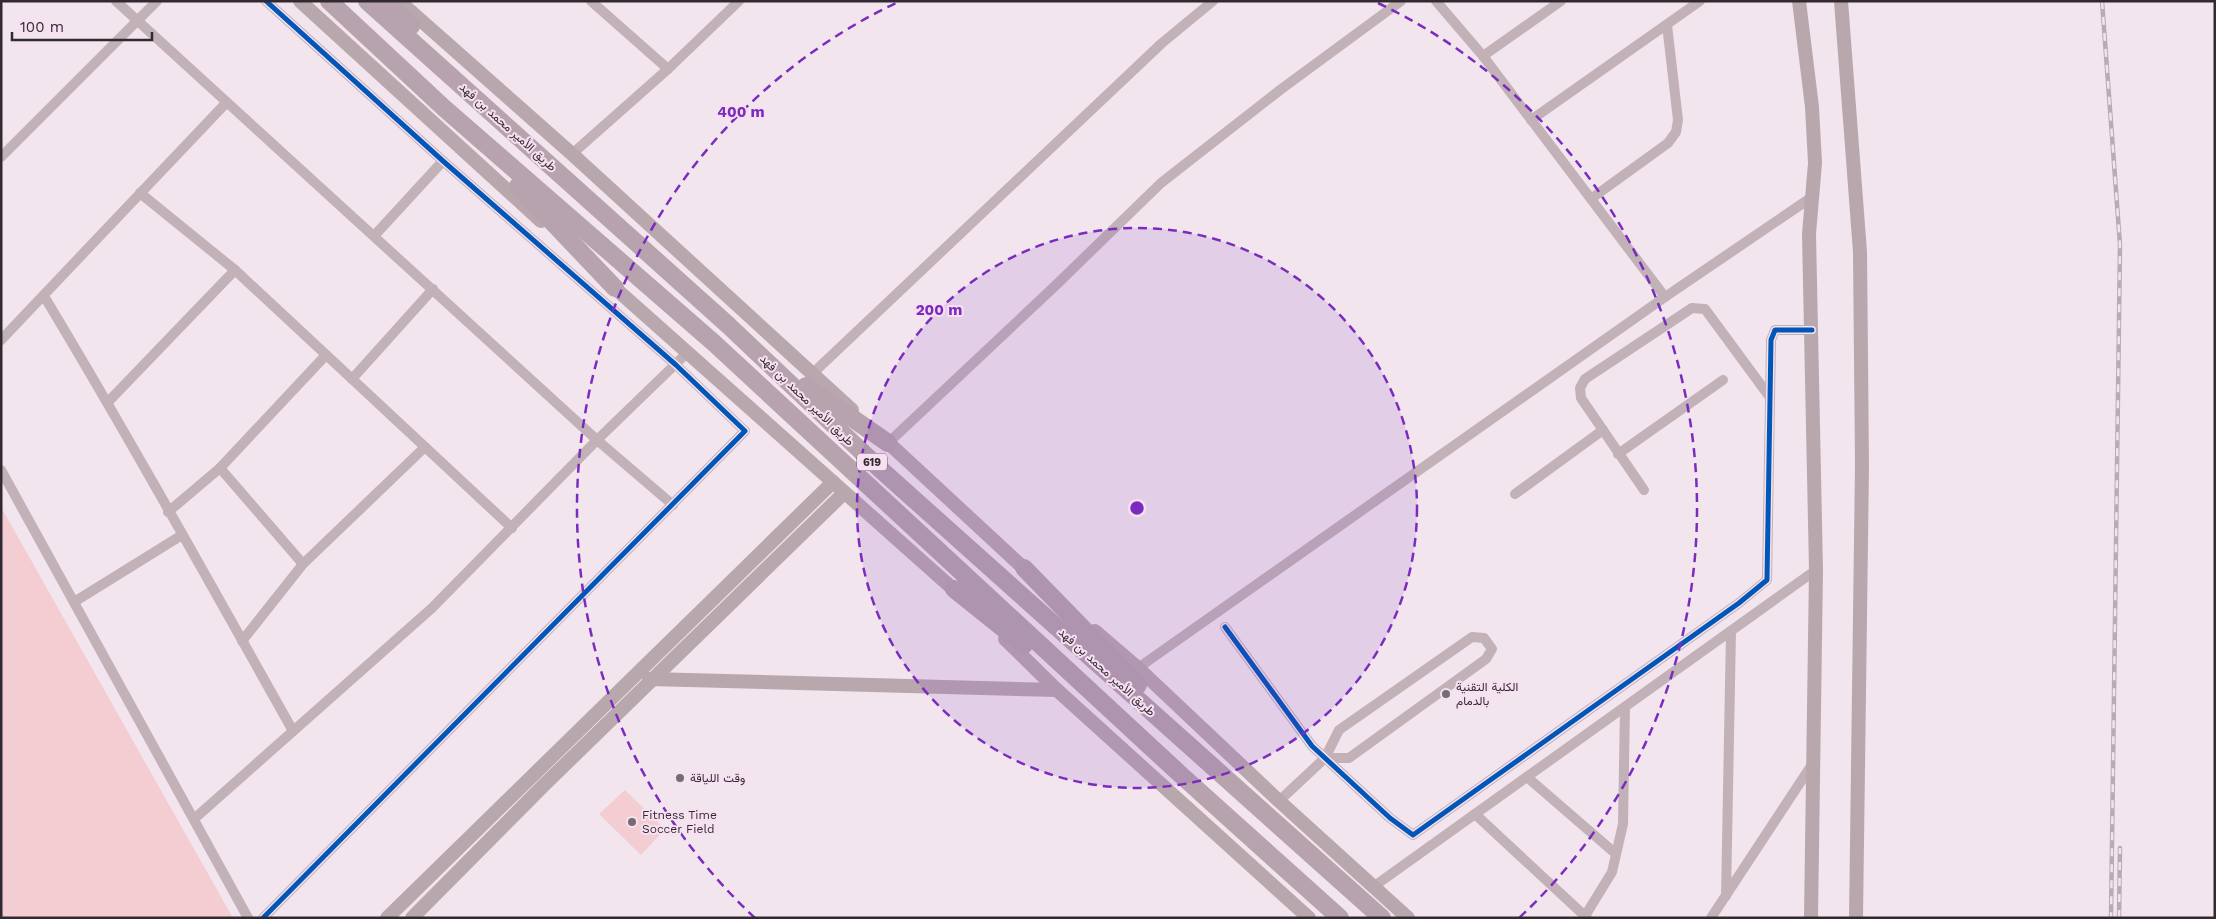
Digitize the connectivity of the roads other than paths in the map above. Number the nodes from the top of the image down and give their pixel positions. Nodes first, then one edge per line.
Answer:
1 (116, 1) edge
2 (157, 1) edge
3 (266, 1) edge
4 (300, 1) edge
5 (329, 1) edge
6 (367, 1) edge
7 (387, 1) edge
8 (399, 1) edge
9 (591, 1) edge
10 (739, 1) edge
11 (1213, 1) edge
12 (1401, 1) edge
13 (1436, 1) edge
14 (1561, 1) edge
15 (1700, 1) edge
16 (1799, 1) edge
17 (1841, 1) edge
18 (139, 20) junction
19 (1667, 25) junction
20 (1483, 56) junction
21 (668, 69) junction
22 (226, 103) junction
23 (444, 108) junction
24 (1531, 120) junction
25 (572, 154) junction
26 (1, 157) edge
27 (546, 161) junction
28 (443, 162) junction
29 (140, 193) junction
30 (1812, 197) junction
31 (1592, 198) junction
32 (374, 236) junction
33 (235, 270) junction
34 (615, 288) junction
35 (433, 289) junction
36 (44, 296) junction
37 (1665, 297) junction
38 (728, 325) junction
39 (1812, 330) junction
40 (1, 340) edge
41 (687, 353) junction
42 (326, 355) junction
43 (676, 365) junction
44 (812, 374) junction
45 (352, 379) junction
46 (1724, 380) dead end
47 (1768, 396) junction
48 (108, 402) junction
49 (1603, 430) junction
50 (597, 440) junction
51 (888, 443) junction
52 (425, 447) junction
53 (1618, 454) junction
54 (220, 468) junction
55 (1, 470) edge
56 (833, 482) junction
57 (1644, 490) dead end
58 (844, 493) junction
59 (1515, 494) dead end
60 (673, 505) junction
61 (168, 512) junction
62 (512, 528) junction
63 (182, 535) junction
64 (303, 564) junction
65 (1024, 568) junction
66 (1816, 570) junction
67 (954, 589) junction
68 (74, 602) junction
69 (1225, 627) dead end
70 (1731, 631) junction
71 (242, 641) junction
72 (1138, 668) junction
73 (636, 676) junction
74 (652, 680) junction
75 (1057, 690) junction
76 (1625, 707) junction
77 (293, 731) junction
78 (1325, 758) junction
79 (1814, 762) junction
80 (1181, 775) junction
81 (1527, 777) junction
82 (1244, 795) junction
83 (1279, 801) junction
84 (1475, 814) junction
85 (194, 819) junction
86 (1616, 854) junction
87 (1373, 887) junction
88 (1726, 896) junction
89 (1586, 917) edge
90 (248, 918) edge
91 (263, 918) edge
92 (387, 918) edge
93 (412, 918) edge
94 (1309, 918) edge
95 (1340, 918) edge
96 (1382, 918) edge
97 (1408, 918) edge
98 (1711, 918) edge
99 (1811, 918) edge
100 (1856, 918) edge

1 - 18 street
2 - 18 street
3 - 28 street
4 - 34 street
5 - 23 highway, طريق الأمير محمد بن فهد / 619
6 - 27 highway, طريق الأمير محمد بن فهد / 619
7 - 27 highway
8 - 25 street
9 - 21 street
10 - 21 street
11 - 44 street
12 - 51 street
13 - 20 street
14 - 20 street
15 - 19 street
16 - 30 street
17 - 100 street
18 - 22 street
18 - 26 street
19 - 24 street
19 - 31 street
20 - 24 street
21 - 25 street
22 - 29 street
22 - 32 street
23 - 34 highway
23 - 80 highway, طريق الأمير محمد بن فهد / 619
24 - 31 street
25 - 44 street
27 - 38 highway, طريق الأمير محمد بن فهد / 619
28 - 32 street
28 - 43 street
29 - 33 street
29 - 36 street
30 - 37 street
30 - 39 street
31 - 37 street
32 - 35 street
33 - 42 street
33 - 48 street
34 - 41 street
35 - 45 street
35 - 50 street
36 - 40 street
36 - 48 street
37 - 72 street
38 - 51 highway
38 - 82 highway, طريق الأمير محمد بن فهد / 619
39 - 47 street
39 - 66 street
41 - 43 street
41 - 56 street
42 - 45 street
42 - 54 street
43 - 50 street
43 - 60 street
44 - 51 street
45 - 52 street
46 - 53 street
47 - 49 street
47 - 78 street
48 - 61 street
49 - 53 street
49 - 59 street
50 - 60 street
50 - 62 street
51 - 65 street
52 - 62 street
52 - 64 street
53 - 57 street
54 - 61 street
54 - 64 street
55 - 68 street
56 - 58 street
56 - 73 street
58 - 67 street
58 - 74 street
60 - 91 street
61 - 63 street
62 - 77 street
63 - 68 street
63 - 71 street
64 - 71 street
65 - 72 street
65 - 82 highway
66 - 70 street
66 - 79 street
67 - 75 street
67 - 80 highway
68 - 85 street
69 - 78 street
70 - 76 street
70 - 88 street
71 - 77 street
72 - 83 street
73 - 74 street
73 - 92 street
74 - 75 street
74 - 93 street
75 - 94 street
76 - 81 street
76 - 86 street
77 - 85 street
78 - 78 street
78 - 83 street
79 - 88 street
79 - 99 street
80 - 95 highway, طريق الأمير محمد بن فهد / 619
81 - 84 street
81 - 86 street
82 - 96 highway, طريق الأمير محمد بن فهد / 619
83 - 87 street
84 - 87 street
84 - 89 street
85 - 90 street
86 - 89 street
87 - 97 street
88 - 98 street

